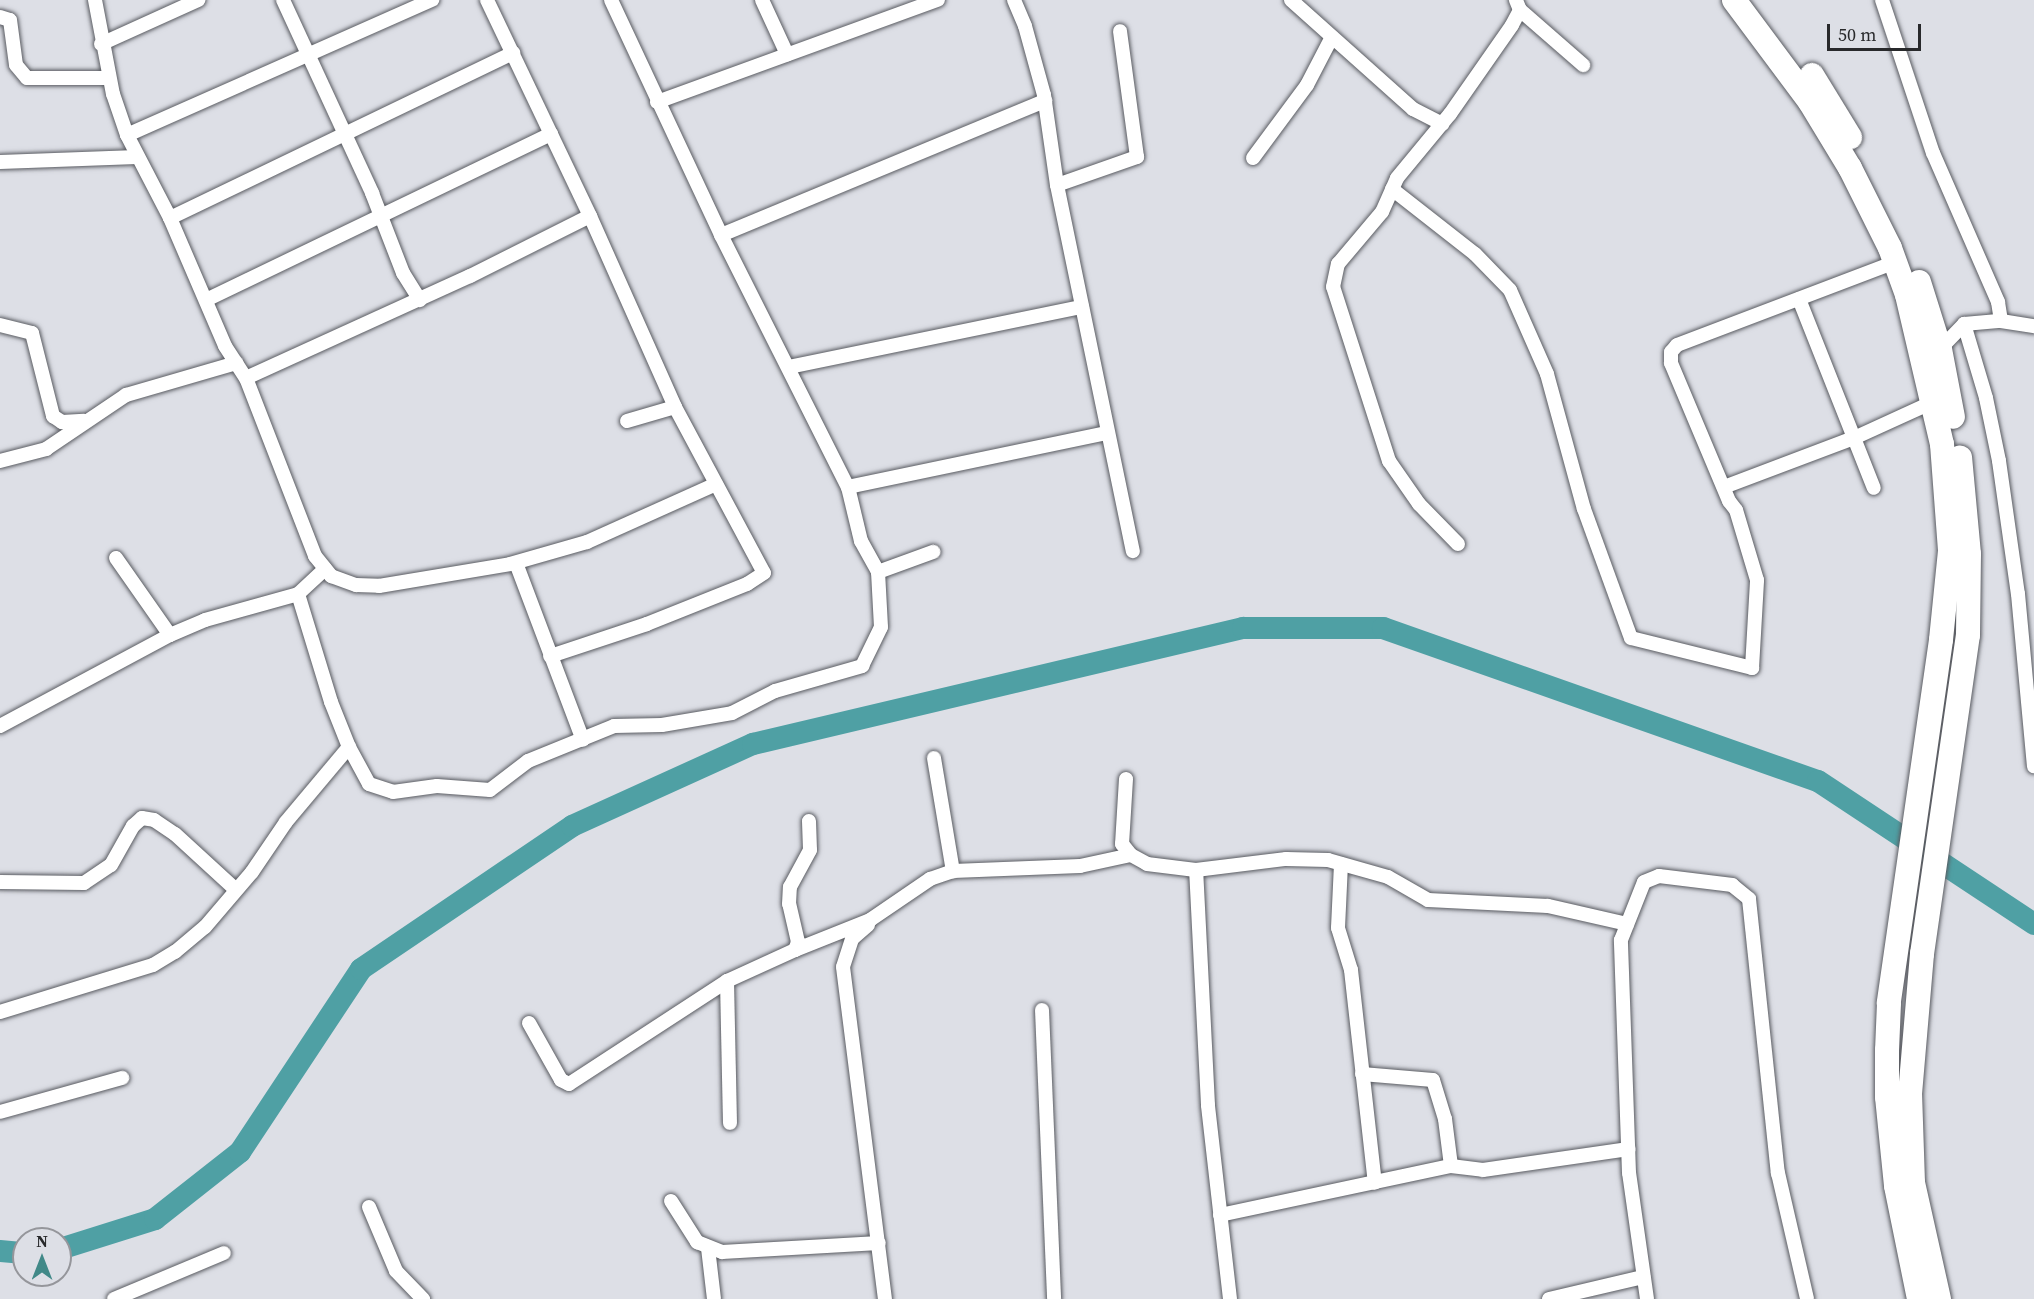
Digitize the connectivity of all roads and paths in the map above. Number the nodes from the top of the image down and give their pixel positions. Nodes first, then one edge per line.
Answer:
1 (95, 0) edge
2 (198, 0) edge
3 (284, 0) edge
4 (432, 0) edge
5 (487, 0) edge
6 (611, 0) edge
7 (762, 0) edge
8 (938, 0) edge
9 (1014, 0) edge
10 (1291, 0) edge
11 (1734, 0) edge
12 (1754, 0) edge
13 (1882, 0) edge
14 (1518, 5) edge
15 (0, 17) edge
16 (1120, 31) dead end
17 (1332, 37) junction
18 (101, 44) junction
19 (513, 53) junction
20 (787, 54) junction
21 (308, 57) junction
22 (1790, 58) junction
23 (1583, 65) dead end
24 (109, 78) junction
25 (1045, 101) junction
26 (657, 102) junction
27 (1442, 124) junction
28 (551, 134) junction
29 (127, 135) junction
30 (344, 136) junction
31 (137, 157) junction
32 (1253, 158) dead end
33 (0, 162) edge
34 (1057, 184) junction
35 (1392, 189) junction
36 (380, 216) junction
37 (590, 216) junction
38 (170, 218) junction
39 (721, 235) junction
40 (1895, 262) junction
41 (1799, 299) junction
42 (206, 300) junction
43 (420, 300) junction
44 (1082, 308) junction
45 (2001, 321) junction
46 (1964, 324) junction
47 (0, 325) edge
48 (2034, 326) edge
49 (1940, 349) junction
50 (236, 363) junction
51 (789, 367) junction
52 (246, 378) junction
53 (1934, 402) junction
54 (675, 407) junction
55 (86, 420) junction
56 (627, 420) dead end
57 (1107, 433) junction
58 (1854, 438) junction
59 (0, 461) edge
60 (716, 484) junction
61 (1724, 487) junction
62 (848, 488) junction
63 (1874, 488) dead end
64 (1458, 544) dead end
65 (1133, 551) dead end
66 (933, 552) dead end
67 (116, 558) dead end
68 (516, 563) junction
69 (325, 569) junction
70 (878, 572) junction
71 (298, 594) junction
72 (170, 635) junction
73 (550, 656) junction
74 (0, 726) edge
75 (583, 740) junction
76 (349, 747) junction
77 (934, 758) dead end
78 (2034, 766) edge
79 (1126, 779) dead end
80 (809, 821) dead end
81 (1131, 855) junction
82 (1341, 864) junction
83 (1196, 870) junction
84 (953, 871) junction
85 (0, 882) edge
86 (235, 889) junction
87 (870, 920) junction
88 (1627, 924) junction
89 (795, 950) junction
90 (727, 981) junction
91 (1042, 1010) dead end
92 (0, 1012) edge
93 (529, 1023) dead end
94 (1362, 1074) junction
95 (122, 1078) dead end
96 (0, 1112) edge
97 (730, 1123) dead end
98 (1628, 1149) junction
99 (1451, 1166) junction
100 (1375, 1183) junction
101 (671, 1202) dead end
102 (369, 1207) dead end
103 (1220, 1215) junction
104 (879, 1243) junction
105 (708, 1248) junction
106 (224, 1254) dead end
107 (1643, 1277) junction
108 (114, 1299) edge
109 (423, 1299) edge
110 (714, 1299) edge
111 (885, 1299) edge
112 (1054, 1299) edge
113 (1230, 1299) edge
114 (1549, 1299) edge
115 (1647, 1299) edge
116 (1807, 1299) edge
117 (1919, 1299) edge
118 (1939, 1299) edge

1 - 18 street
2 - 18 street
3 - 21 street
4 - 21 street
5 - 19 street
6 - 26 street
7 - 20 street
8 - 20 street
9 - 25 street
10 - 17 street
11 - 22 highway
12 - 22 highway
13 - 45 street
14 - 23 street
14 - 27 street
15 - 24 street
16 - 34 street
17 - 27 street
17 - 32 street
18 - 24 street
19 - 28 street
19 - 30 street
20 - 26 street
21 - 29 street
21 - 30 street
22 - 40 highway
22 - 49 highway
24 - 29 street
25 - 34 street
25 - 39 street
26 - 39 street
27 - 35 street
28 - 36 street
28 - 37 street
29 - 31 street
30 - 36 street
30 - 38 street
31 - 33 street
31 - 38 street
34 - 44 street
35 - 61 street
35 - 64 street
36 - 42 street
36 - 43 street
37 - 43 street
37 - 54 street
38 - 42 street
39 - 51 street
40 - 41 street
40 - 53 highway
41 - 58 street
41 - 61 street
42 - 50 street
43 - 52 street
44 - 51 street
44 - 57 street
45 - 46 street
45 - 48 street
46 - 49 street
46 - 78 street
47 - 55 street
49 - 118 highway
50 - 52 street
50 - 55 street
51 - 62 street
52 - 69 street
53 - 58 street
53 - 117 highway
54 - 56 street
54 - 60 street
55 - 59 street
57 - 62 street
57 - 65 street
58 - 61 street
58 - 63 street
60 - 68 street
60 - 73 street
62 - 70 street
66 - 70 street
67 - 72 street
68 - 69 street
68 - 73 street
69 - 71 street
70 - 75 street
71 - 72 street
71 - 76 street
72 - 74 street
73 - 75 street
75 - 76 street
76 - 86 street
77 - 84 street
79 - 81 street
80 - 89 street
81 - 83 street
81 - 84 street
82 - 83 street
82 - 88 street
82 - 94 street
83 - 103 street
84 - 87 street
85 - 86 street
86 - 92 street
87 - 89 street
87 - 104 street
88 - 98 street
88 - 116 street
89 - 90 street
90 - 93 street
90 - 97 street
91 - 112 street
94 - 99 street
94 - 100 street
95 - 96 street
98 - 99 street
98 - 107 street
99 - 100 street
100 - 103 street
101 - 105 street
102 - 109 street
103 - 113 street
104 - 105 street
104 - 111 street
105 - 110 street
106 - 108 street
107 - 114 street
107 - 115 street

